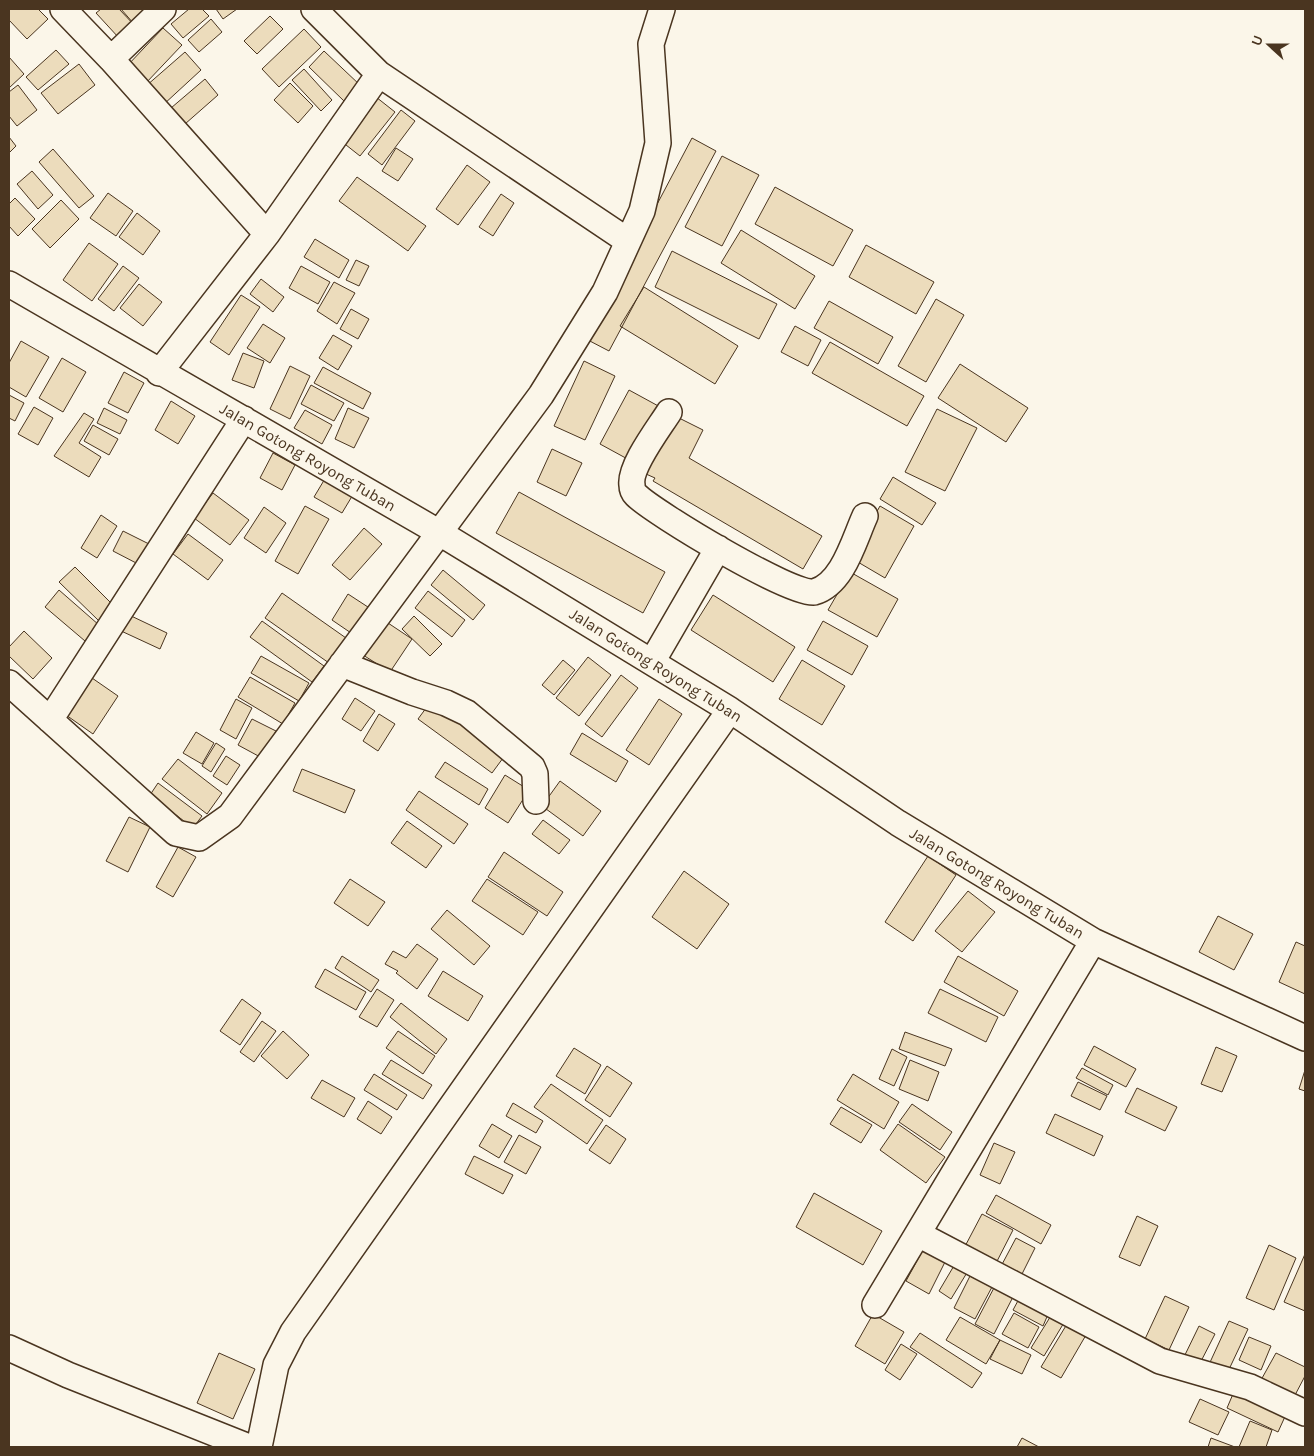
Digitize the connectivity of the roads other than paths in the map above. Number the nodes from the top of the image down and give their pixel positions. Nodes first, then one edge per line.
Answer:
1 (63, 9) edge
2 (163, 9) edge
3 (314, 9) edge
4 (662, 9) edge
5 (111, 60) junction
6 (379, 74) junction
7 (267, 234) junction
8 (628, 241) junction
9 (9, 284) edge
10 (159, 372) junction
11 (669, 412) dead end
12 (244, 419) junction
13 (865, 516) dead end
14 (440, 533) junction
15 (718, 548) junction
16 (652, 662) junction
17 (342, 664) junction
18 (9, 682) edge
19 (730, 710) junction
20 (50, 720) junction
21 (536, 801) dead end
22 (1092, 941) junction
23 (1305, 1038) edge
24 (918, 1234) junction
25 (875, 1305) dead end
26 (9, 1348) edge
27 (1305, 1413) edge
28 (249, 1447) edge
29 (259, 1447) edge

1 - 5 street
2 - 5 street
3 - 6 street
4 - 8 street
5 - 7 street
6 - 7 street
6 - 8 street
7 - 10 street
8 - 14 street
9 - 10 street, Jalan Gotong Royong Tuban
10 - 12 street, Jalan Gotong Royong Tuban
11 - 15 street
12 - 14 street, Jalan Gotong Royong Tuban
12 - 20 street
13 - 15 street
14 - 16 street, Jalan Gotong Royong Tuban
14 - 17 street
15 - 16 street
16 - 19 street, Jalan Gotong Royong Tuban
17 - 20 street
17 - 21 street
18 - 20 street
19 - 22 street, Jalan Gotong Royong Tuban
19 - 29 street
22 - 23 street, Jalan Gotong Royong Tuban
22 - 24 street
24 - 25 street
24 - 27 street
26 - 28 street

